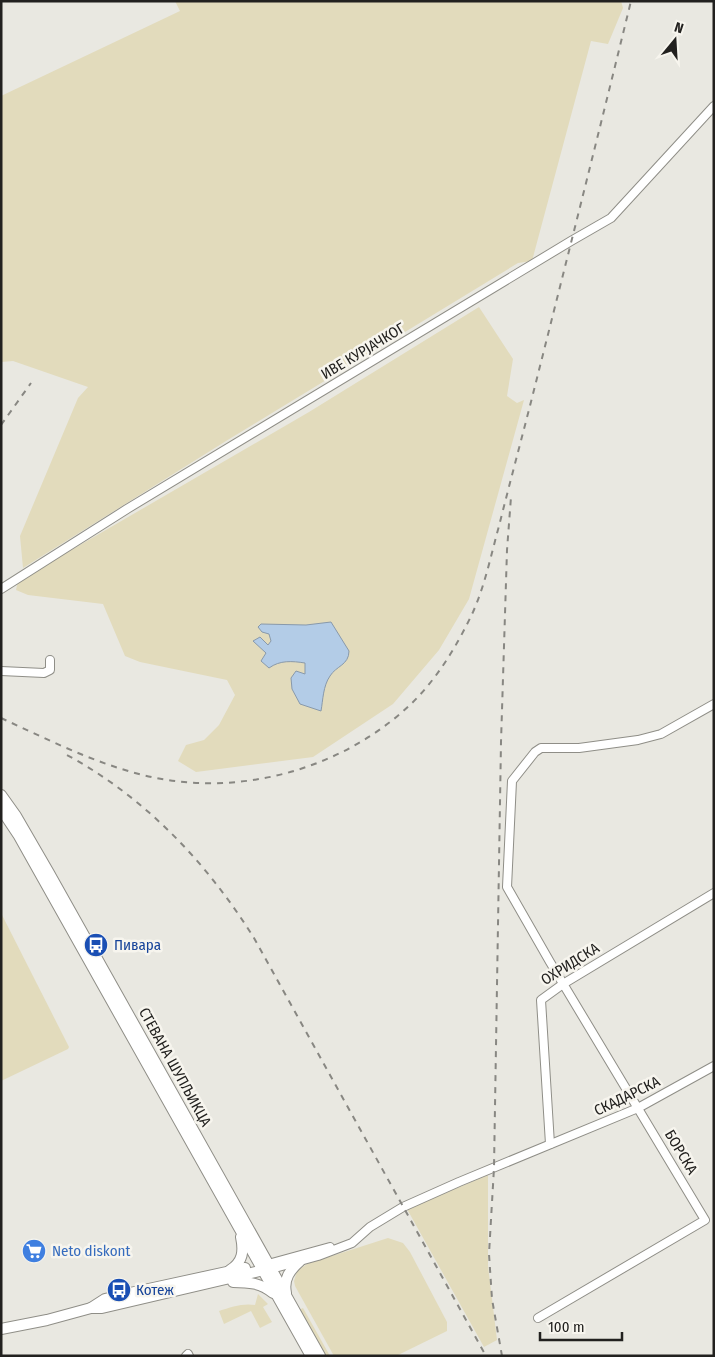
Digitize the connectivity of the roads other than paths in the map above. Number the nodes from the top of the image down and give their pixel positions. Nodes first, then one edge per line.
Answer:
1 (714, 106) edge
2 (1, 589) edge
3 (50, 660) dead end
4 (1, 671) edge
5 (714, 704) edge
6 (1, 794) edge
7 (1, 809) edge
8 (714, 893) edge
9 (563, 984) junction
10 (714, 1066) edge
11 (638, 1108) junction
12 (550, 1144) junction
13 (239, 1229) junction
14 (352, 1243) junction
15 (300, 1261) junction
16 (265, 1267) junction
17 (226, 1272) junction
18 (215, 1282) junction
19 (282, 1297) junction
20 (91, 1308) junction
21 (538, 1318) dead end
22 (1, 1329) edge
23 (311, 1356) edge
24 (320, 1356) edge

1 - 2 street, ИВЕ КУРЈАЧКОГ
3 - 4 street
5 - 9 street, БОРСКА
6 - 16 main road, СТЕВАНА ШУПЉИКЦА
7 - 13 main road, СТЕВАНА ШУПЉИКЦА
8 - 9 street, ОХРИДСКА
9 - 11 street, БОРСКА
9 - 12 street, ОХРИДСКА
10 - 11 street, СКАДАРСКА
11 - 12 street, СКАДАРСКА
11 - 21 street, БОРСКА
12 - 14 street, СКАДАРСКА
13 - 16 main road, СТЕВАНА ШУПЉИКЦА
13 - 17 main road
14 - 15 street
14 - 16 street
15 - 16 street
15 - 19 main road
16 - 17 main road
16 - 18 main road
16 - 19 main road, СТЕВАНА ШУПЉИКЦА
17 - 20 main road
18 - 19 main road
18 - 20 main road
19 - 23 main road, СТЕВАНА ШУПЉИКЦА
19 - 24 main road, СТЕВАНА ШУПЉИКЦА
20 - 22 main road

